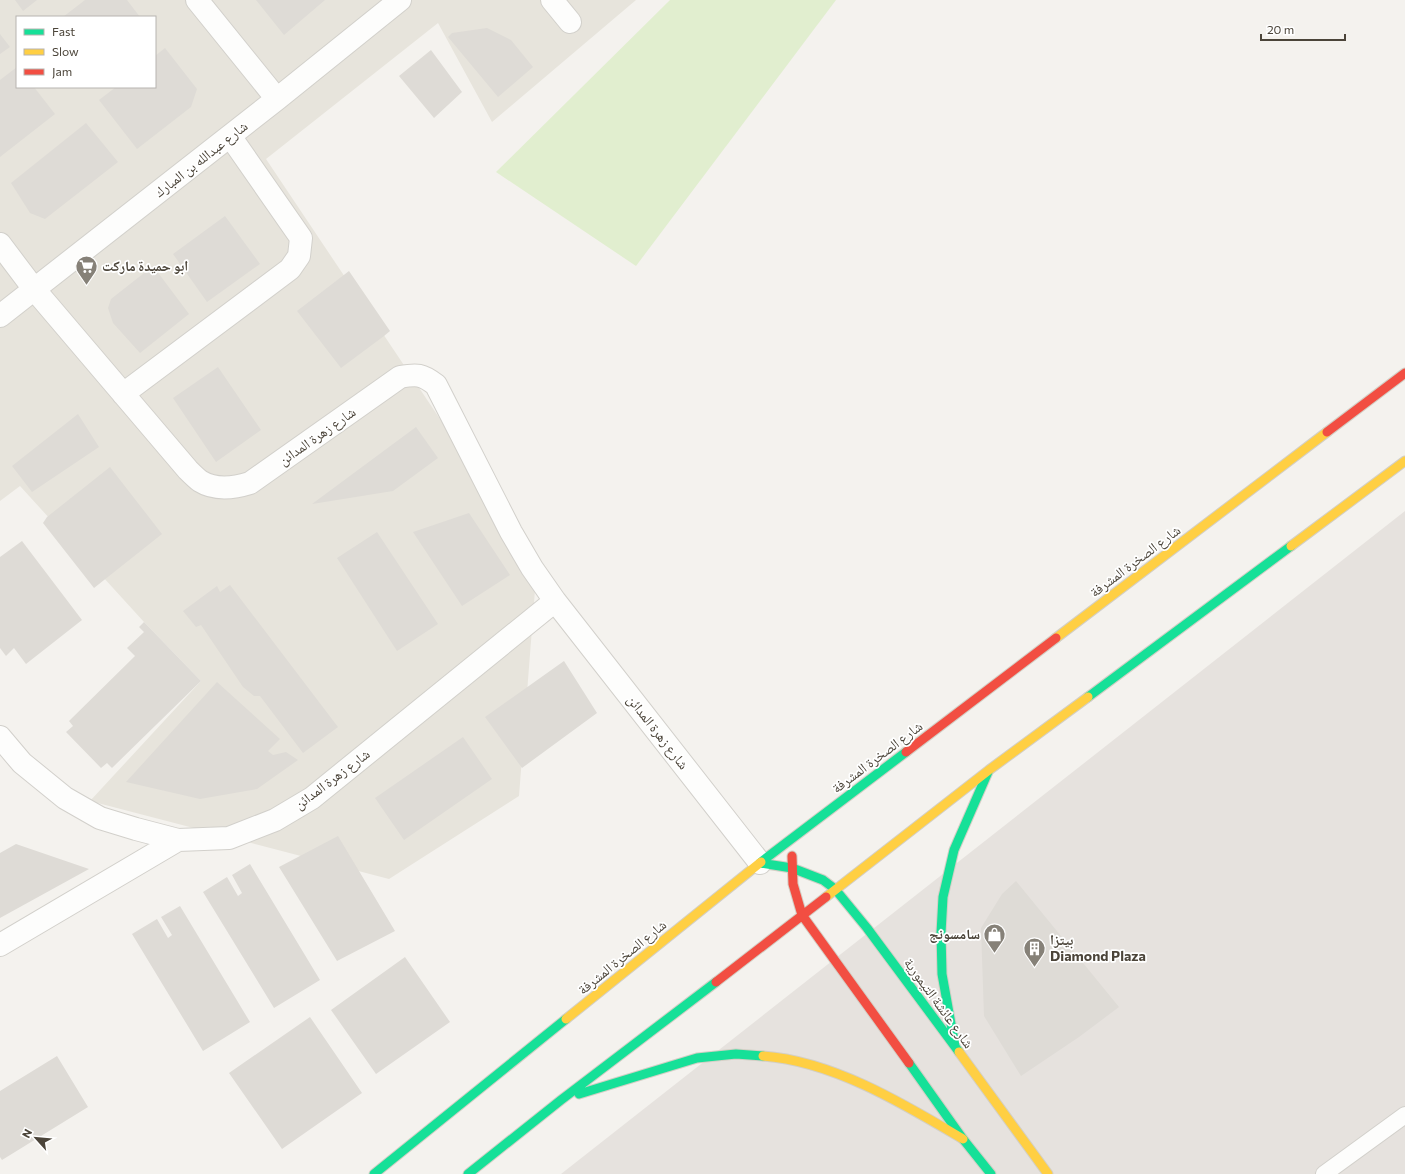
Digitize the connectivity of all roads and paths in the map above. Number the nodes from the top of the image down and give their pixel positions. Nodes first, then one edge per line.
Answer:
1 (197, 0) edge
2 (400, 0) edge
3 (552, 0) edge
4 (570, 22) dead end
5 (277, 99) junction
6 (230, 136) junction
7 (0, 244) edge
8 (34, 289) junction
9 (0, 316) edge
10 (1405, 373) edge
11 (123, 394) junction
12 (1405, 461) edge
13 (555, 601) junction
14 (0, 737) edge
15 (989, 770) junction
16 (796, 837) junction
17 (178, 840) junction
18 (760, 863) junction
19 (792, 868) junction
20 (835, 889) junction
21 (802, 915) junction
22 (0, 945) edge
23 (956, 1051) junction
24 (561, 1100) junction
25 (1405, 1115) edge
26 (963, 1139) junction
27 (374, 1174) edge
28 (468, 1174) edge
29 (991, 1174) edge
30 (1048, 1174) edge
31 (1324, 1174) edge

1 - 5 street
2 - 5 street, شارع عبدالله بن المبارك
3 - 4 street
5 - 6 street, شارع عبدالله بن المبارك
6 - 8 street, شارع عبدالله بن المبارك
6 - 11 street
7 - 8 street, شارع زهرة المدائن
8 - 9 street, شارع عبدالله بن المبارك
8 - 11 street, شارع زهرة المدائن
10 - 16 main road, شارع الصخرة المشرفة
11 - 13 street, شارع زهرة المدائن
12 - 15 main road
13 - 17 street, شارع زهرة المدائن
13 - 18 street, شارع زهرة المدائن
14 - 17 street, شارع زهرة المدائن
15 - 20 main road
15 - 23 main road
16 - 18 main road, شارع الصخرة المشرفة
16 - 19 main road
17 - 22 street
18 - 19 main road, شارع عائشة التيمورية
18 - 27 main road, شارع الصخرة المشرفة
19 - 20 main road, شارع عائشة التيمورية
19 - 21 main road
20 - 21 main road
20 - 23 main road, شارع عائشة التيمورية
21 - 24 main road
21 - 26 main road
23 - 30 main road, شارع عائشة التيمورية
24 - 26 main road
24 - 28 main road
25 - 31 lane
26 - 29 main road

